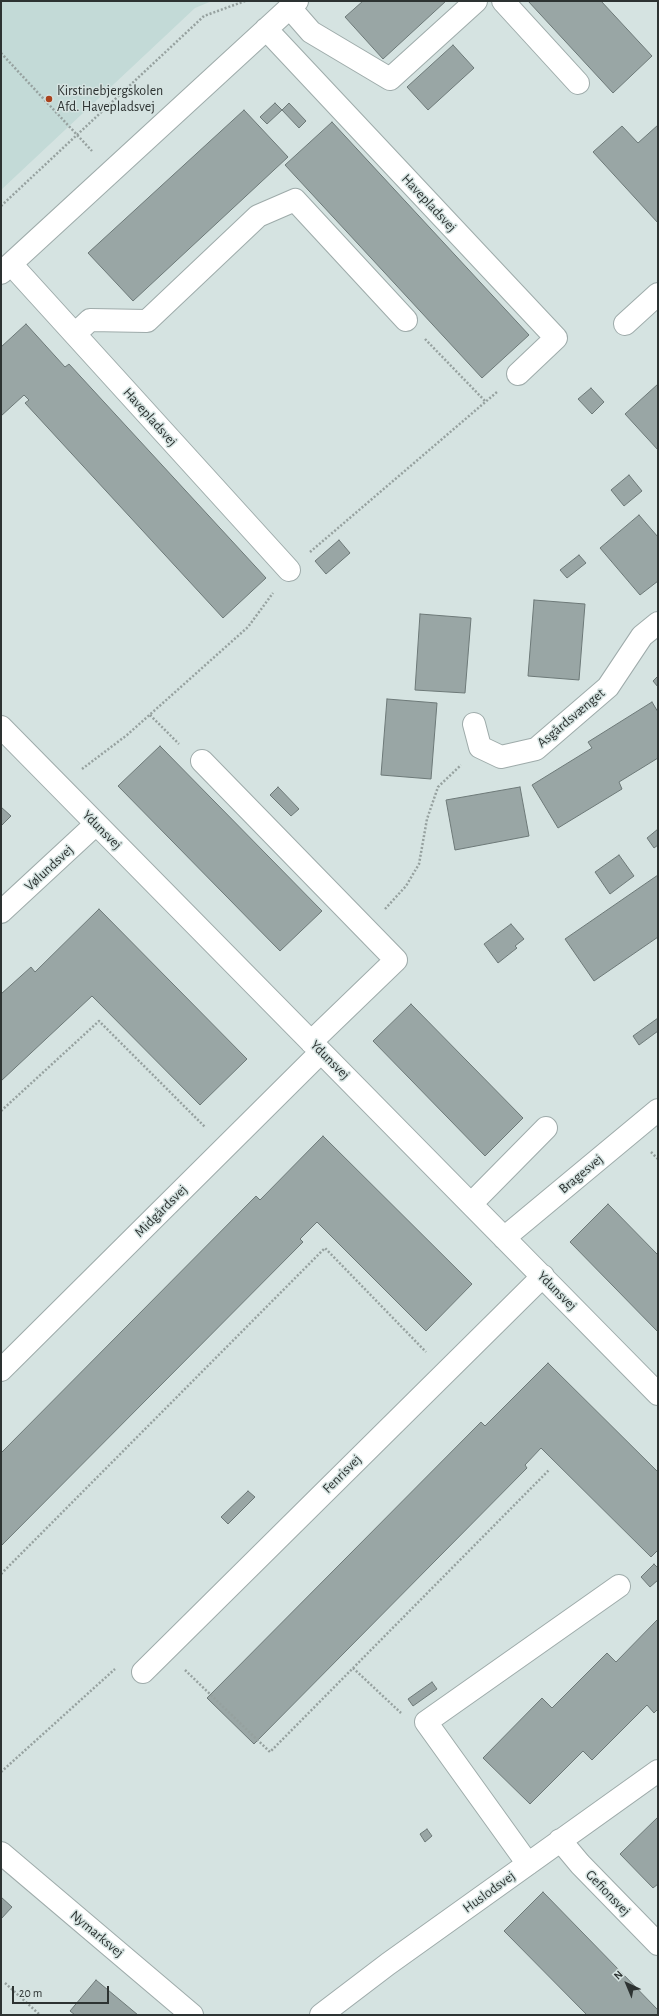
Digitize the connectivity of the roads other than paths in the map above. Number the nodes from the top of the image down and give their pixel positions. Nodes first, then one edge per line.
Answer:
1 (476, 1) edge
2 (503, 1) edge
3 (294, 4) edge
4 (266, 29) junction
5 (578, 83) dead end
6 (6, 269) edge
7 (658, 294) edge
8 (406, 320) road end
9 (625, 324) dead end
10 (75, 334) junction
11 (518, 374) dead end
12 (289, 570) dead end
13 (658, 623) edge
14 (474, 724) dead end
15 (1, 727) edge
16 (202, 761) road end
17 (96, 824) junction
18 (1, 912) edge
19 (316, 1047) junction
20 (658, 1110) edge
21 (546, 1128) dead end
22 (471, 1204) junction
23 (504, 1238) junction
24 (543, 1276) junction
25 (1, 1370) edge
26 (658, 1394) edge
27 (619, 1586) dead end
28 (142, 1672) road end
29 (658, 1771) edge
30 (560, 1840) junction
31 (1, 1853) edge
32 (528, 1864) junction
33 (658, 1944) edge
34 (192, 2015) edge
35 (321, 2015) edge

1 - 3 street
2 - 5 street
3 - 4 street, Havepladsvej
4 - 6 street, Havepladsvej
4 - 11 street, Havepladsvej
6 - 10 street, Havepladsvej
7 - 9 street
8 - 10 street
10 - 12 street, Havepladsvej
13 - 14 street, Asgårdsvænget
15 - 17 street, Ydunsvej
16 - 19 street, Midgårdsvej
17 - 18 street, Vølundsvej
17 - 19 street, Ydunsvej
19 - 22 street, Ydunsvej
19 - 25 street, Midgårdsvej
20 - 23 street, Bragesvej
21 - 22 street
22 - 23 street, Ydunsvej
23 - 24 street, Ydunsvej
24 - 26 street, Ydunsvej
24 - 28 street, Fenrisvej
27 - 32 street
29 - 30 street, Huslodsvej
30 - 32 street, Huslodsvej
30 - 33 street, Gefionsvej
31 - 34 street, Nymarksvej
32 - 35 street, Huslodsvej

